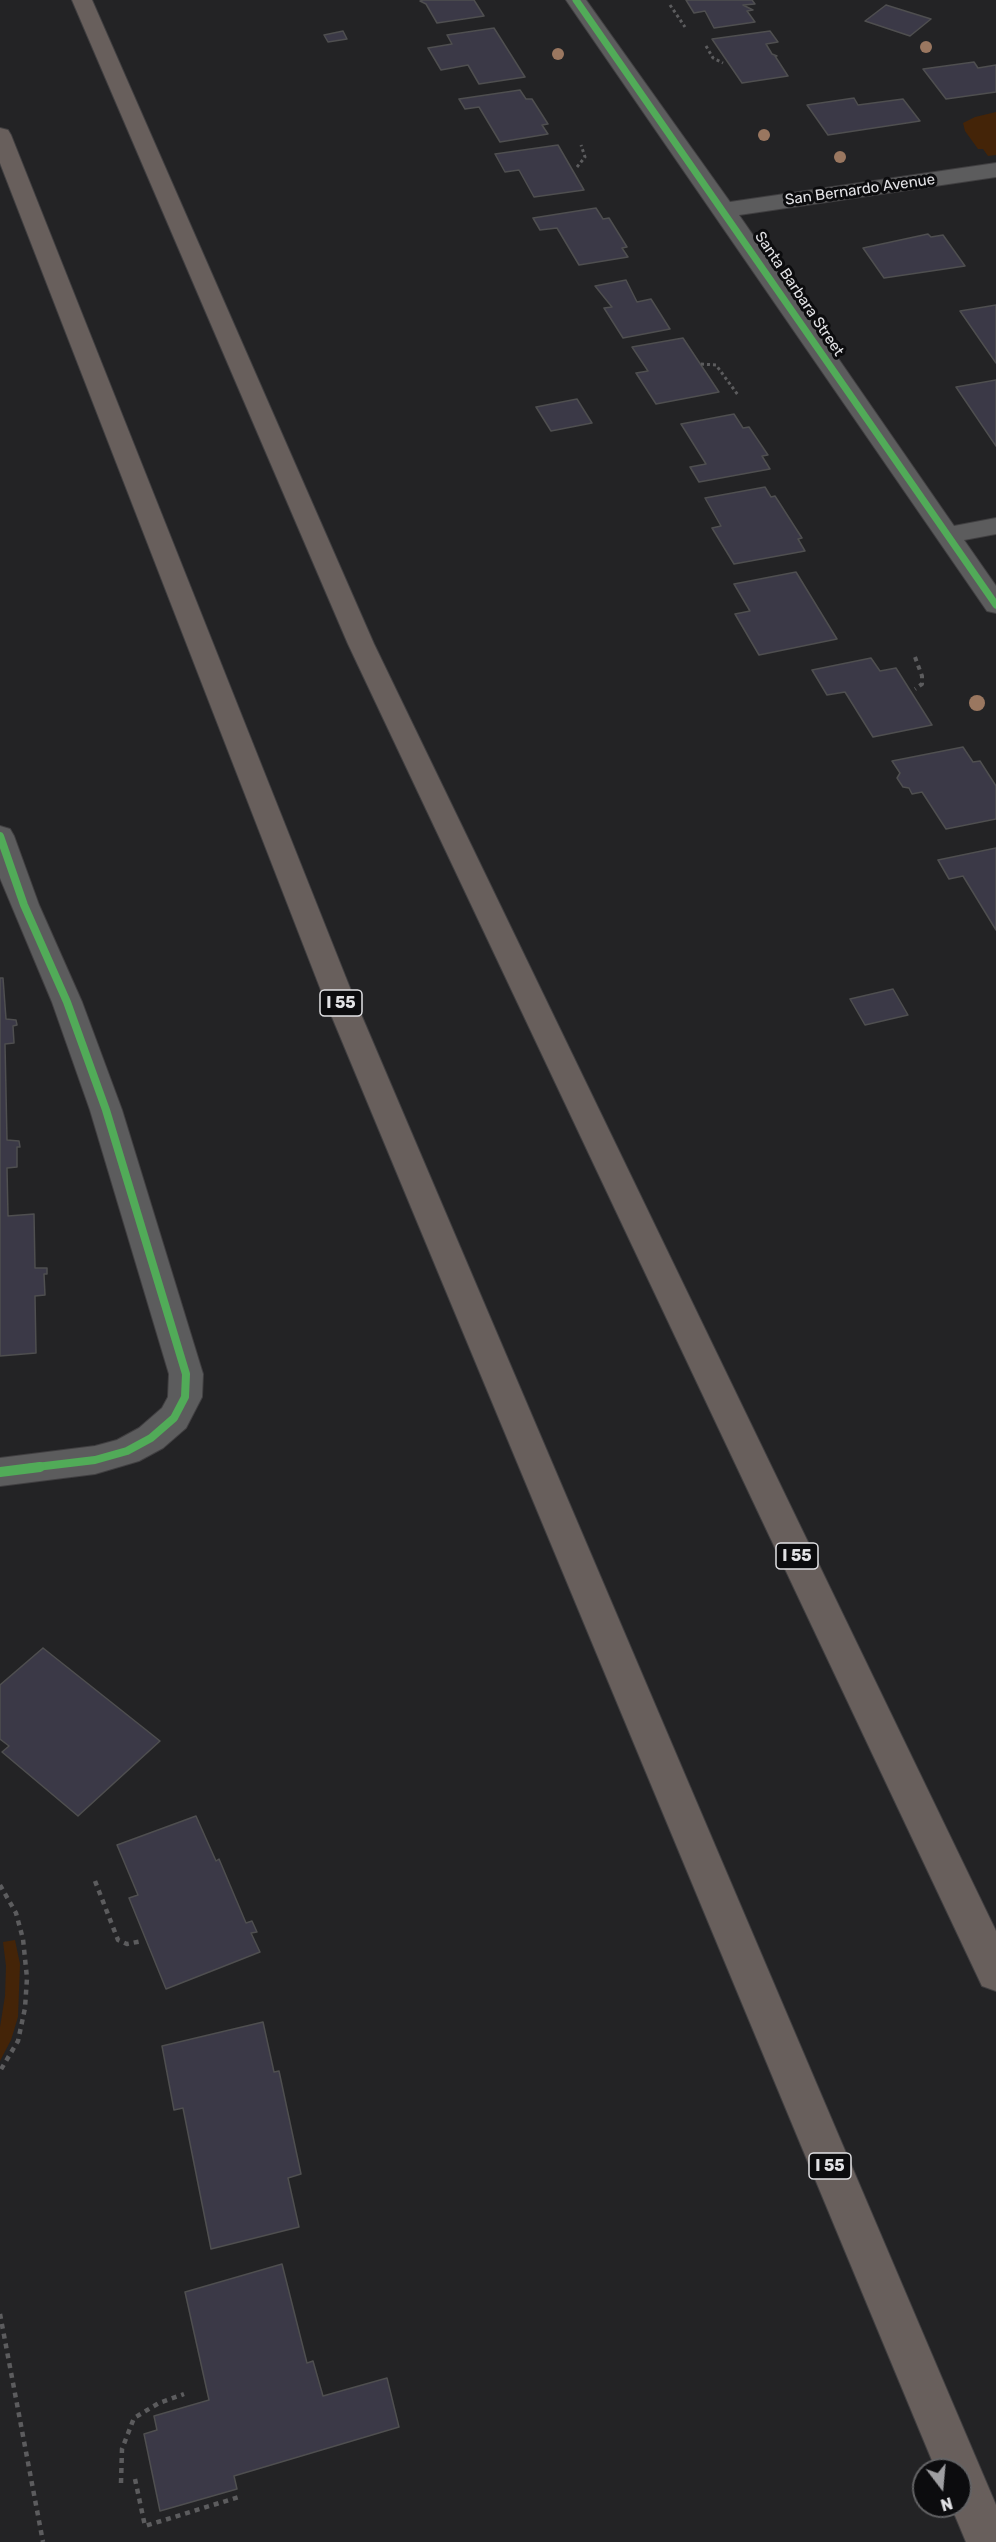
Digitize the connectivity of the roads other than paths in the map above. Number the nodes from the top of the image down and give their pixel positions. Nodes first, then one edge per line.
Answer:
1 (82, 0) edge
2 (576, 0) edge
3 (0, 135) edge
4 (996, 170) edge
5 (724, 210) junction
6 (996, 526) edge
7 (947, 535) junction
8 (996, 605) edge
9 (0, 836) edge
10 (12, 906) edge
11 (0, 1472) edge
12 (996, 1972) edge
13 (953, 2458) edge
14 (972, 2503) edge
15 (988, 2542) edge

1 - 12 highway, I 55
2 - 5 street, Santa Barbara Street
3 - 13 highway, I 55
4 - 5 street, San Bernardo Avenue
5 - 7 street, Santa Barbara Street
6 - 7 street
7 - 8 street, Santa Barbara Street
9 - 10 street
10 - 11 street
14 - 15 highway, I 55

